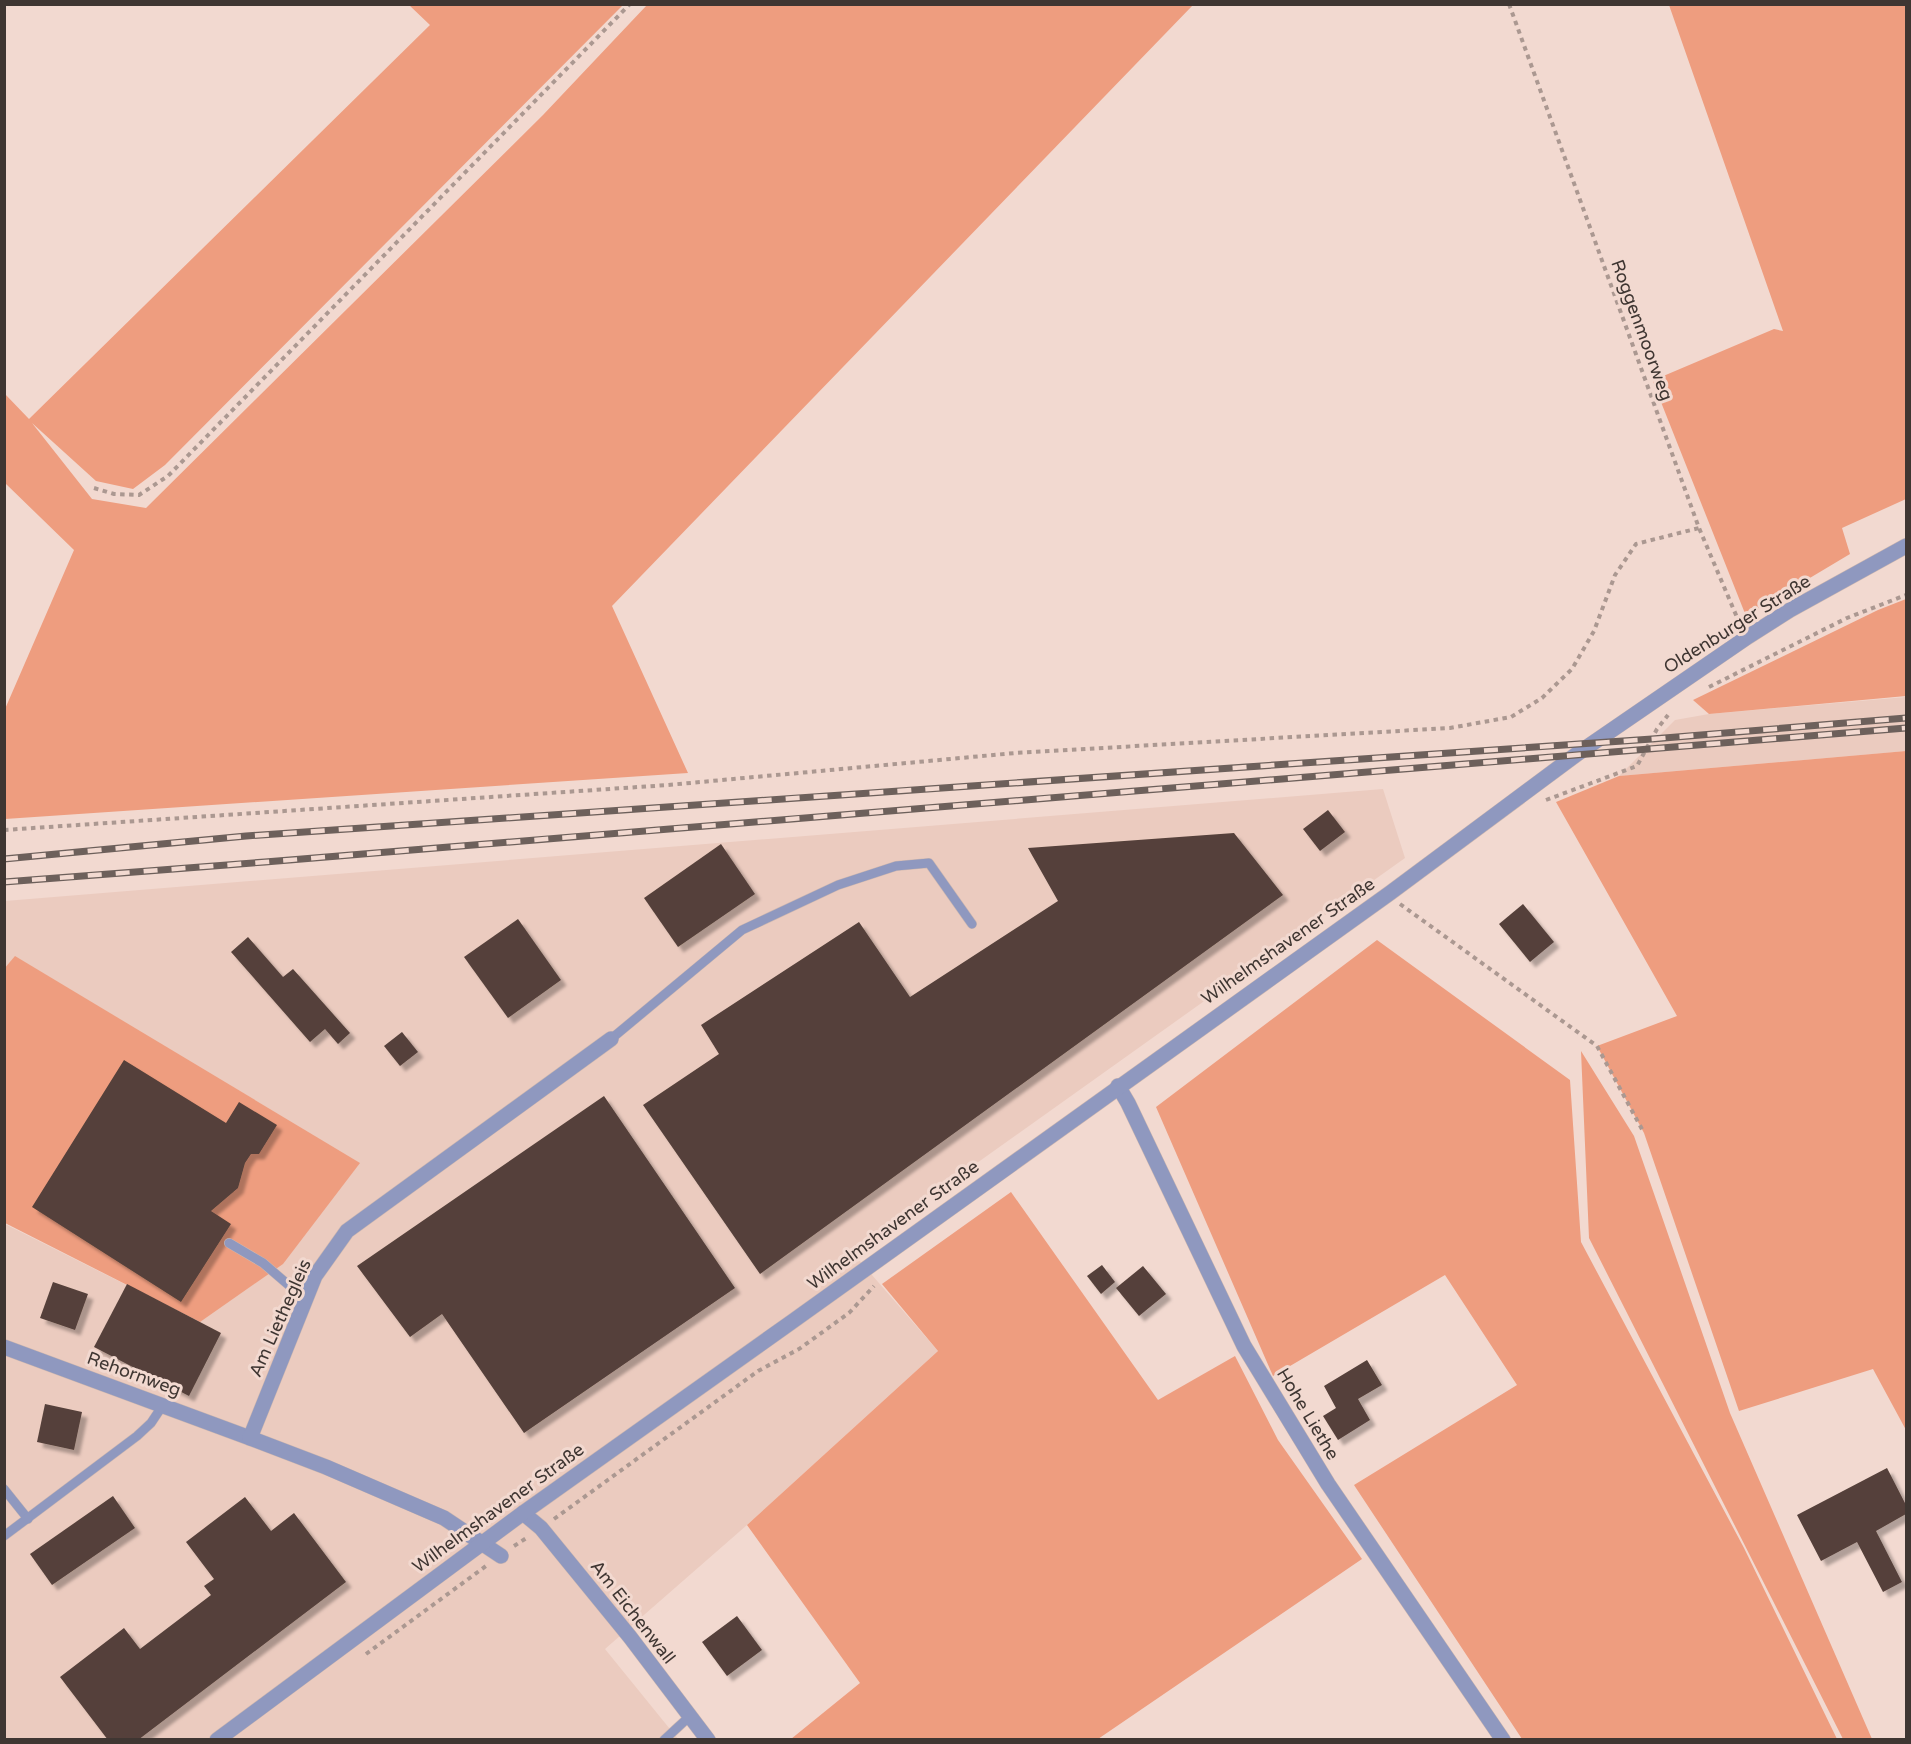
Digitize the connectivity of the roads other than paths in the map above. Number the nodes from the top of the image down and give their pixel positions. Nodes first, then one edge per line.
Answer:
1 (1906, 546) edge
2 (1593, 743) joint
3 (972, 924) dead end
4 (611, 1039) joint
5 (1118, 1086) junction
6 (229, 1243) dead end
7 (306, 1300) junction
8 (4, 1347) edge
9 (163, 1405) junction
10 (250, 1438) junction
11 (4, 1489) edge
12 (523, 1513) junction
13 (28, 1519) junction
14 (4, 1536) edge
15 (481, 1543) junction
16 (501, 1556) road end
17 (690, 1716) junction
18 (217, 1740) edge
19 (664, 1740) edge
20 (708, 1740) edge
21 (1503, 1740) edge

1 - 2 street, Oldenburger Straße
2 - 5 street, Wilhelmshavener Straße
3 - 4 lane
4 - 7 street, Am Liethegleis
5 - 12 street, Wilhelmshavener Straße
5 - 21 street, Hohe Liethe
6 - 7 lane
7 - 10 street, Am Liethegleis
8 - 9 street, Rehornweg
9 - 10 street, Rehornweg
9 - 13 lane
10 - 15 street
11 - 13 lane
12 - 15 street, Wilhelmshavener Straße
12 - 17 street, Am Eichenwall
13 - 14 lane
15 - 16 street
15 - 18 street, Wilhelmshavener Straße
17 - 19 lane
17 - 20 street, Am Eichenwall

